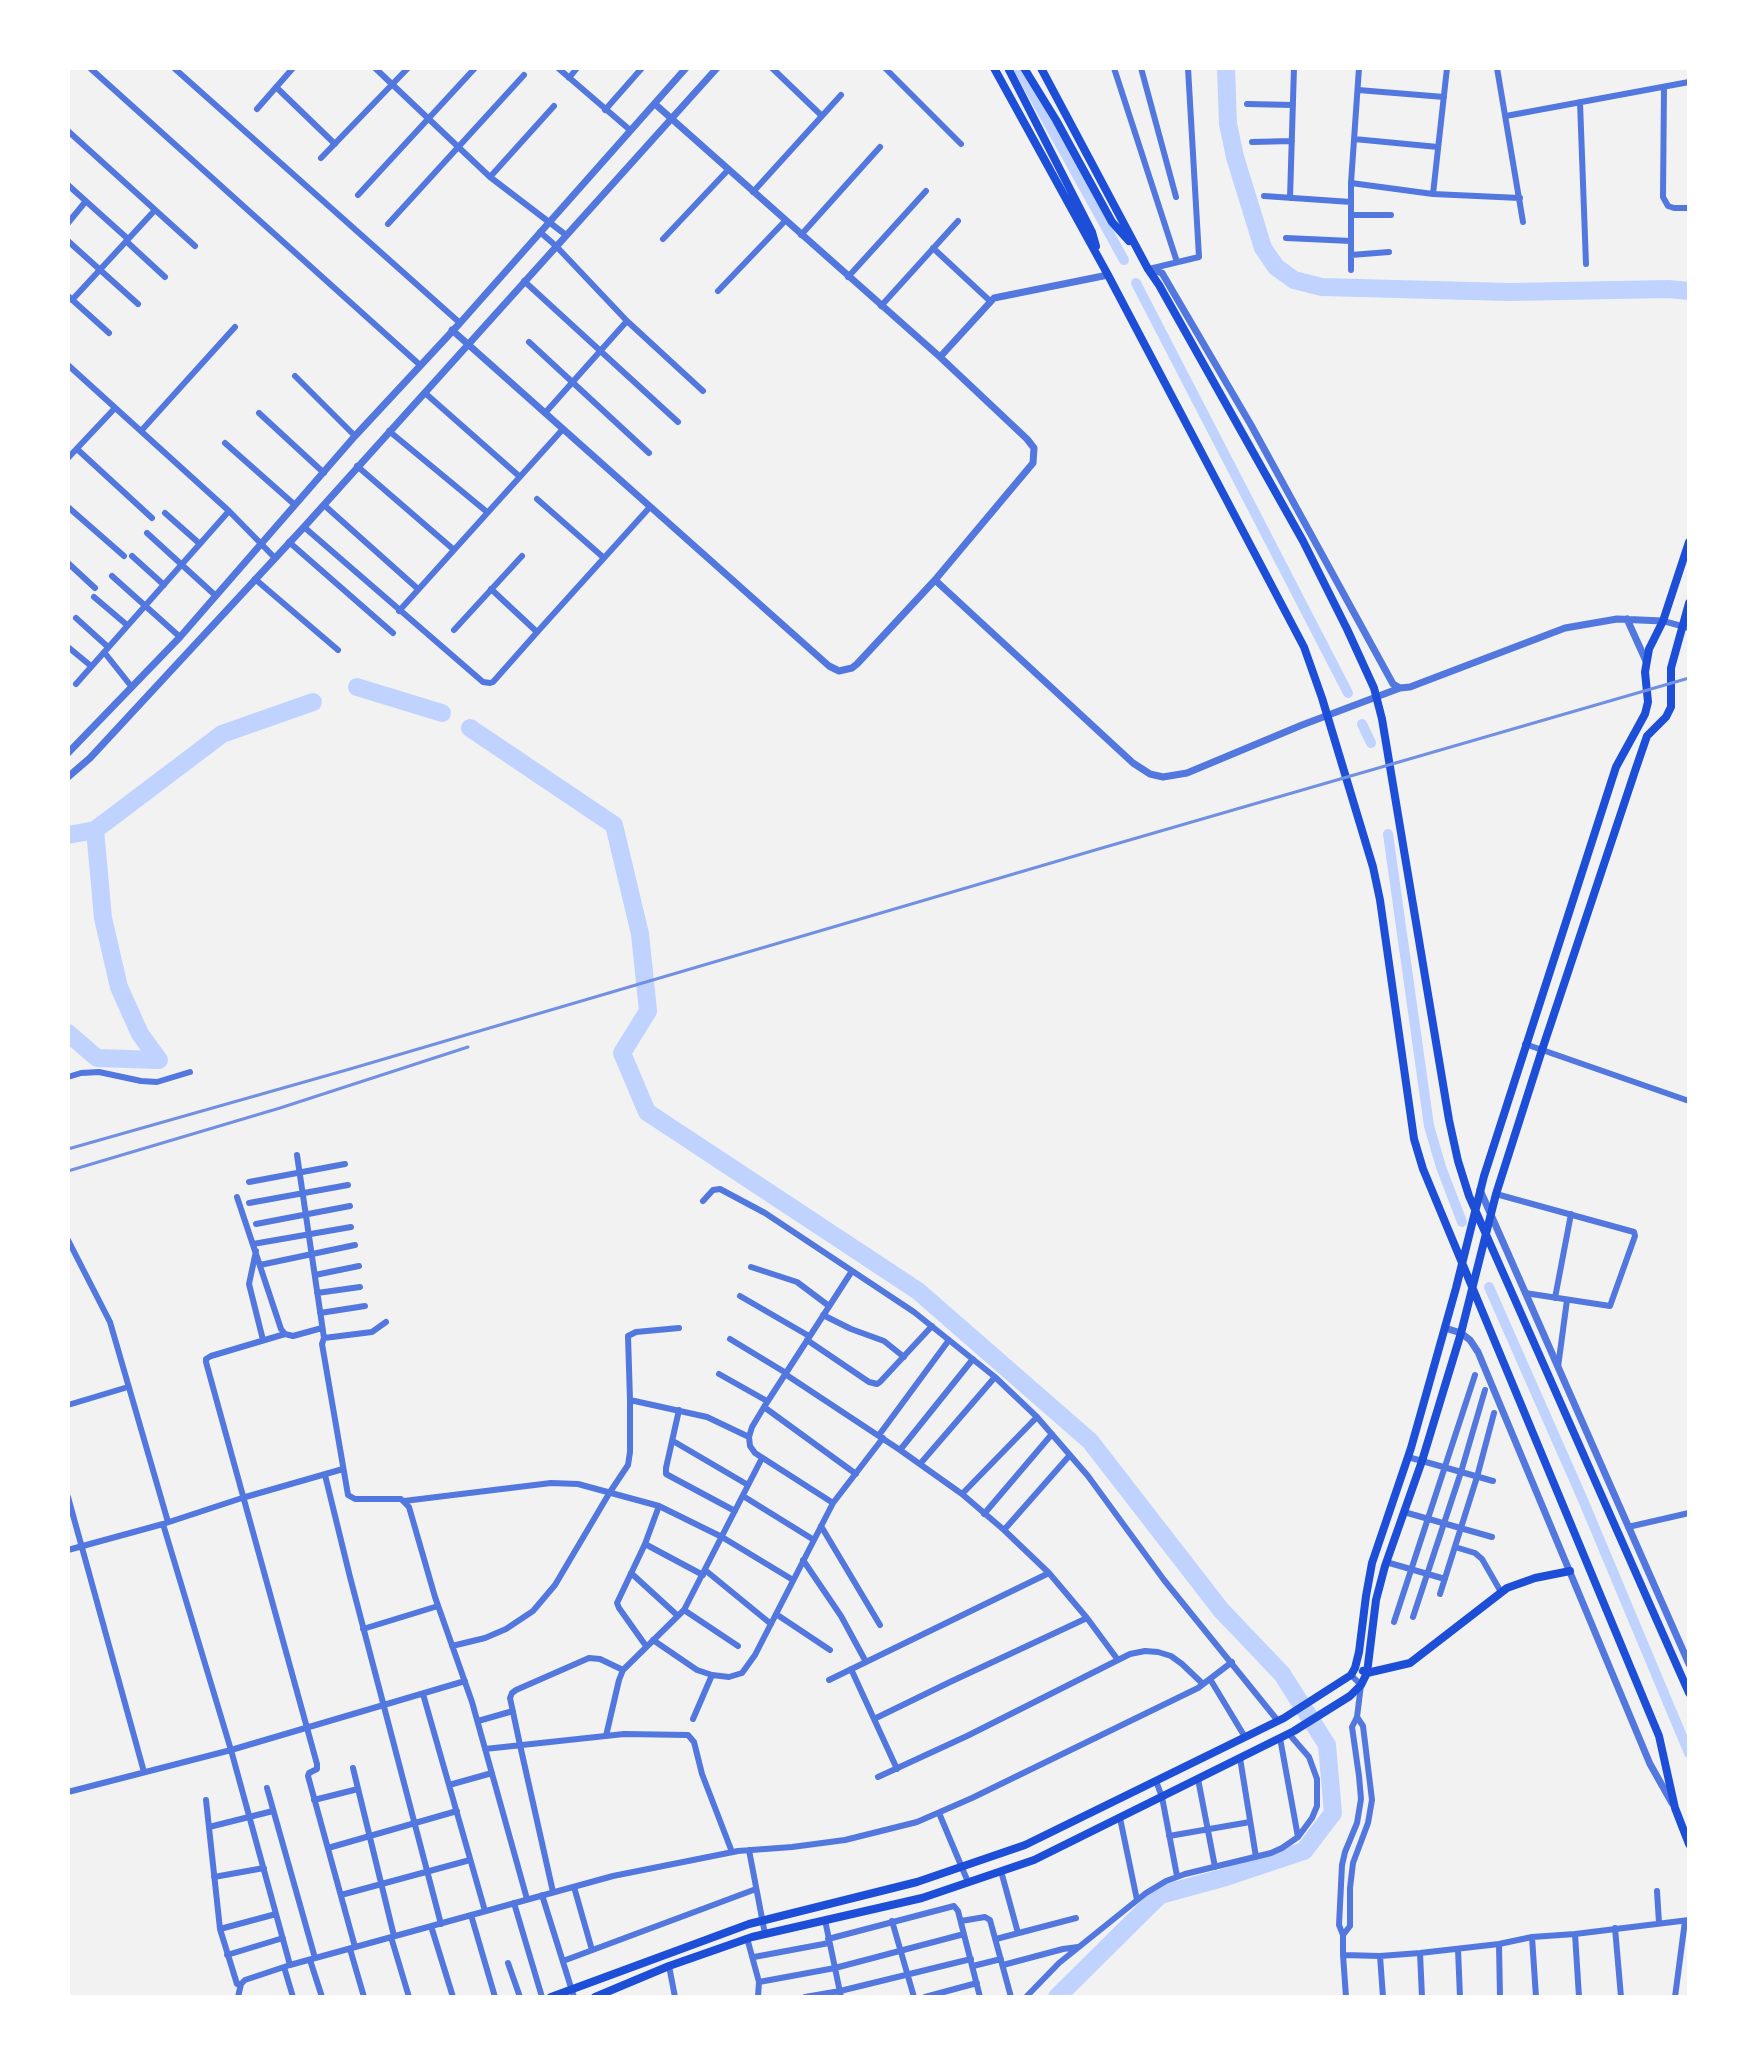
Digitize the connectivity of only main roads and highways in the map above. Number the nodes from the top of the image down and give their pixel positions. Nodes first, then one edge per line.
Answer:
1 (994, 68) edge
2 (1008, 68) edge
3 (1024, 68) edge
4 (1041, 68) edge
5 (1138, 250) junction
6 (1101, 261) junction
7 (1689, 542) edge
8 (1689, 603) edge
9 (1685, 627) edge
10 (1570, 1571) road end
11 (1353, 1671) junction
12 (1367, 1673) junction
13 (1689, 1693) edge
14 (1689, 1844) edge
15 (573, 1994) edge
16 (551, 1997) edge
17 (595, 1997) edge

1 - 6 main road
2 - 6 main road
3 - 5 main road
4 - 5 main road
5 - 13 main road
6 - 14 main road
7 - 11 main road
8 - 9 main road
9 - 12 main road
10 - 12 main road
11 - 12 main road
11 - 15 main road
12 - 17 main road
15 - 16 main road

